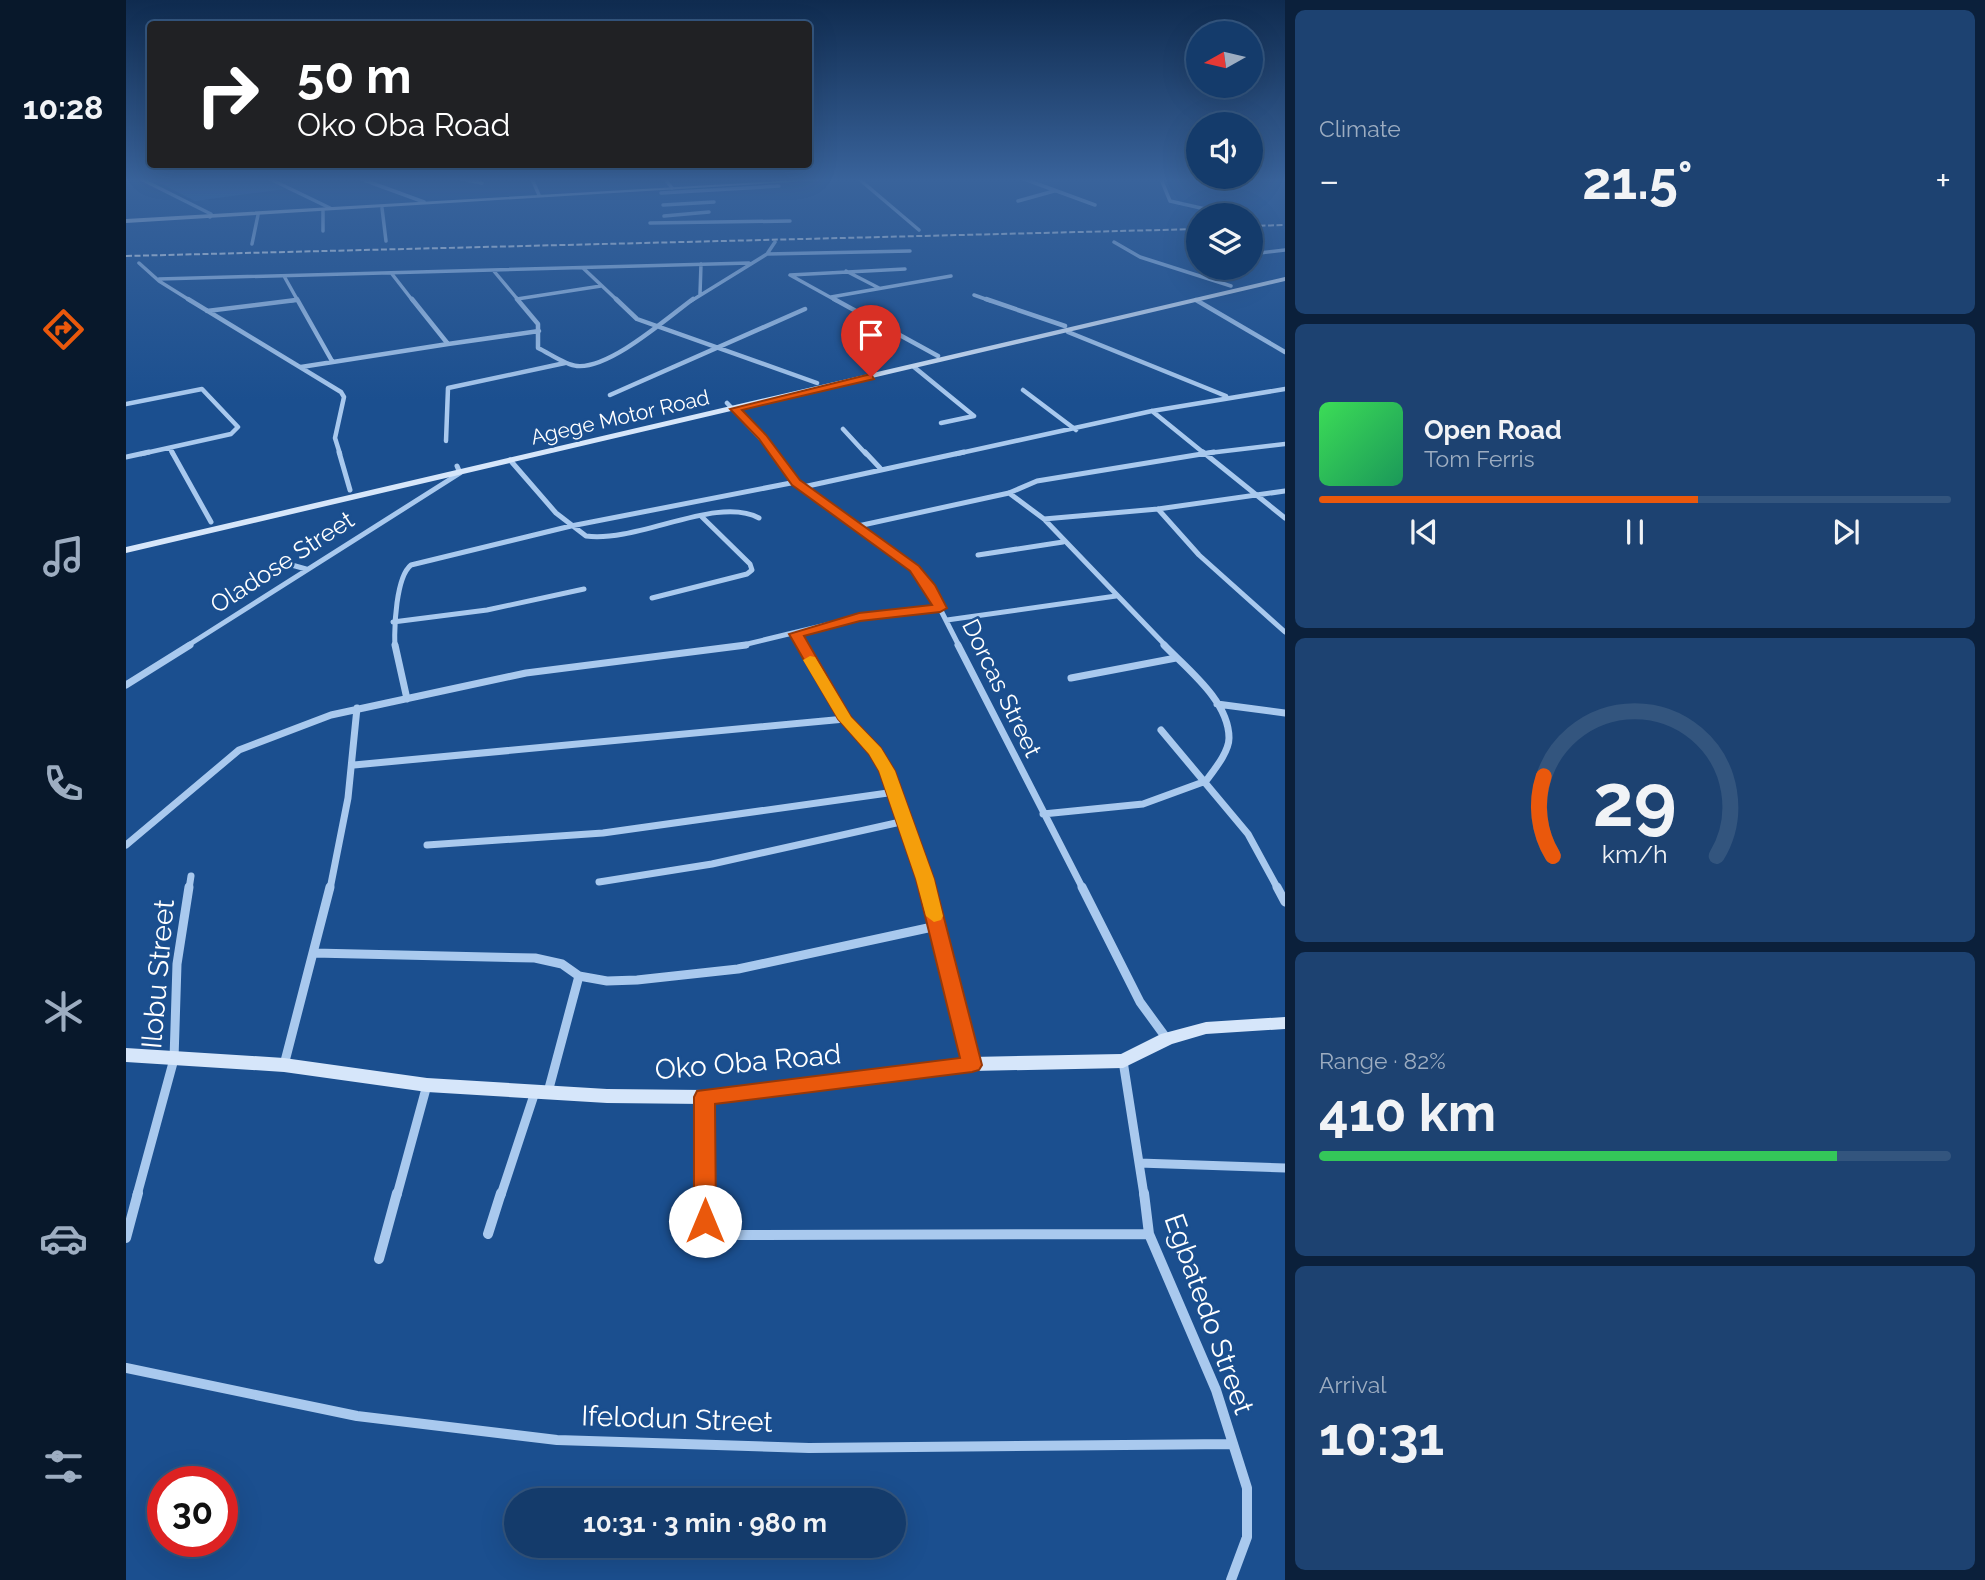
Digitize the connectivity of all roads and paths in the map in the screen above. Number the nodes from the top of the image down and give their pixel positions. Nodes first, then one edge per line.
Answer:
1 (827, 253) edge
2 (1133, 253) edge
3 (767, 254) joint
4 (139, 263) dead end
5 (749, 263) junction
6 (701, 264) junction
7 (583, 268) junction
8 (905, 269) dead end
9 (493, 270) junction
10 (846, 271) junction
11 (392, 274) junction
12 (284, 276) junction
13 (951, 276) dead end
14 (1285, 276) edge
15 (159, 279) junction
16 (601, 286) junction
17 (1231, 286) junction
18 (880, 289) junction
19 (700, 294) junction
20 (974, 295) dead end
21 (831, 297) junction
22 (517, 299) junction
23 (296, 300) junction
24 (1196, 300) junction
25 (805, 309) dead end
26 (207, 311) junction
27 (656, 328) junction
28 (1066, 329) junction
29 (539, 331) junction
30 (448, 344) junction
31 (715, 348) junction
32 (981, 349) junction
33 (1285, 352) edge
34 (938, 356) junction
35 (332, 361) junction
36 (565, 363) junction
37 (300, 367) junction
38 (914, 368) junction
39 (817, 383) junction
40 (1285, 389) edge
41 (1023, 390) dead end
42 (610, 395) dead end
43 (1228, 397) junction
44 (126, 404) edge
45 (731, 406) junction
46 (1152, 411) junction
47 (941, 423) dead end
48 (844, 429) dead end
49 (1076, 430) junction
50 (446, 441) dead end
51 (1285, 444) edge
52 (170, 448) junction
53 (1204, 453) junction
54 (126, 457) edge
55 (510, 460) junction
56 (880, 468) junction
57 (458, 469) junction
58 (796, 482) junction
59 (803, 487) junction
60 (350, 491) junction
61 (1285, 491) edge
62 (1009, 493) junction
63 (1257, 495) junction
64 (1158, 509) junction
65 (701, 516) junction
66 (759, 518) dead end
67 (1285, 518) edge
68 (1044, 519) junction
69 (211, 522) junction
70 (571, 526) junction
71 (858, 526) junction
72 (126, 542) edge
73 (1063, 542) junction
74 (126, 550) edge
75 (978, 555) dead end
76 (281, 562) dead end
77 (306, 569) junction
78 (584, 589) dead end
79 (1116, 596) junction
80 (652, 598) dead end
81 (940, 608) junction
82 (947, 620) junction
83 (393, 621) junction
84 (1285, 632) edge
85 (796, 634) junction
86 (1176, 658) junction
87 (1071, 678) dead end
88 (126, 685) edge
89 (407, 699) junction
90 (1217, 704) junction
91 (357, 708) junction
92 (1285, 713) edge
93 (845, 719) junction
94 (1161, 730) dead end
95 (354, 765) junction
96 (1206, 780) junction
97 (895, 792) junction
98 (1043, 814) junction
99 (905, 821) junction
100 (126, 845) edge
101 (427, 845) dead end
102 (191, 876) dead end
103 (599, 882) dead end
104 (1285, 902) edge
105 (937, 926) junction
106 (314, 953) junction
107 (579, 975) junction
108 (1285, 1023) edge
109 (1167, 1039) junction
110 (126, 1055) edge
111 (174, 1059) junction
112 (1123, 1061) junction
113 (284, 1065) junction
114 (972, 1065) junction
115 (427, 1085) junction
116 (541, 1092) junction
117 (704, 1097) junction
118 (1139, 1163) junction
119 (1285, 1168) edge
120 (127, 1234) edge
121 (488, 1234) dead end
122 (1149, 1234) junction
123 (379, 1259) dead end
124 (126, 1368) edge
125 (1232, 1444) junction
126 (1230, 1580) edge

1 - 3 street
2 - 17 street
3 - 5 street
4 - 15 street
5 - 6 street
5 - 19 street
6 - 7 street
6 - 19 street
7 - 9 street
7 - 16 street
8 - 10 street
9 - 11 street
9 - 22 street
10 - 18 street
10 - 21 street
11 - 12 street
11 - 30 street
12 - 15 street
12 - 23 street
13 - 18 street
14 - 17 main road, Agege Motor Road
14 - 24 main road, Agege Motor Road
15 - 26 street
16 - 22 street
16 - 27 street
17 - 28 main road, Agege Motor Road
18 - 21 street
19 - 27 street
20 - 28 street
21 - 34 street
22 - 29 street
23 - 26 street
23 - 35 street
24 - 28 main road, Agege Motor Road
24 - 33 street
25 - 31 street
26 - 37 street
27 - 31 street
27 - 36 street
28 - 32 main road, Agege Motor Road
28 - 43 street
29 - 30 street
29 - 36 street
30 - 35 street
31 - 39 street
31 - 42 street
32 - 34 main road, Agege Motor Road
32 - 38 main road, Agege Motor Road
34 - 39 main road, Agege Motor Road
35 - 37 street
36 - 50 street
37 - 60 street
38 - 45 main road, Agege Motor Road
38 - 47 street
39 - 45 main road, Agege Motor Road
40 - 43 street
41 - 49 street
43 - 46 street
44 - 52 street
45 - 55 main road, Agege Motor Road
45 - 57 main road, Agege Motor Road
45 - 58 street, Dorcas Street
46 - 49 street
46 - 53 street
48 - 56 street
49 - 56 street
51 - 53 street
52 - 54 street
52 - 69 street
53 - 62 street
53 - 63 street
55 - 57 main road, Agege Motor Road
55 - 70 street
56 - 59 street
57 - 60 main road, Agege Motor Road
57 - 74 main road, Agege Motor Road
57 - 77 street, Oladose Street
58 - 59 street, Dorcas Street
58 - 70 street
59 - 71 street, Dorcas Street
60 - 69 main road, Agege Motor Road
61 - 63 street
62 - 68 street
62 - 71 street
63 - 64 street
63 - 67 street
64 - 68 street
64 - 84 street
65 - 66 street
65 - 70 street
65 - 80 street
68 - 73 street
69 - 72 main road, Agege Motor Road
70 - 83 street
71 - 81 street, Dorcas Street
73 - 75 street
73 - 79 street
76 - 77 street
77 - 88 street, Oladose Street
78 - 83 street
79 - 82 street
79 - 86 street
81 - 82 street, Dorcas Street
81 - 85 street
82 - 98 street, Dorcas Street
83 - 89 street
85 - 89 street
85 - 93 street
86 - 87 street
86 - 90 street
89 - 91 street
90 - 92 street
90 - 96 street
91 - 95 street
91 - 100 street
93 - 95 street
93 - 97 street
94 - 96 street
95 - 106 street
96 - 98 street
96 - 104 street
97 - 99 street
97 - 101 street
98 - 109 street, Dorcas Street
99 - 103 street
99 - 105 street
102 - 111 street, Ilobu Street
105 - 107 street
105 - 114 street
106 - 107 street
106 - 113 street
107 - 116 street
108 - 109 main road, Oko Oba Road
109 - 112 main road, Oko Oba Road
110 - 111 main road, Oko Oba Road
111 - 113 main road, Oko Oba Road
111 - 120 street, Ilobu Street
112 - 114 main road, Oko Oba Road
112 - 118 street, Egbatedo Street
113 - 115 main road, Oko Oba Road
114 - 117 main road, Oko Oba Road
115 - 116 main road, Oko Oba Road
115 - 123 street
116 - 117 main road, Oko Oba Road
116 - 121 street
117 - 122 street
118 - 119 street
118 - 122 street, Egbatedo Street
122 - 125 street, Egbatedo Street
124 - 125 street, Ifelodun Street
125 - 126 street, Egbatedo Street

